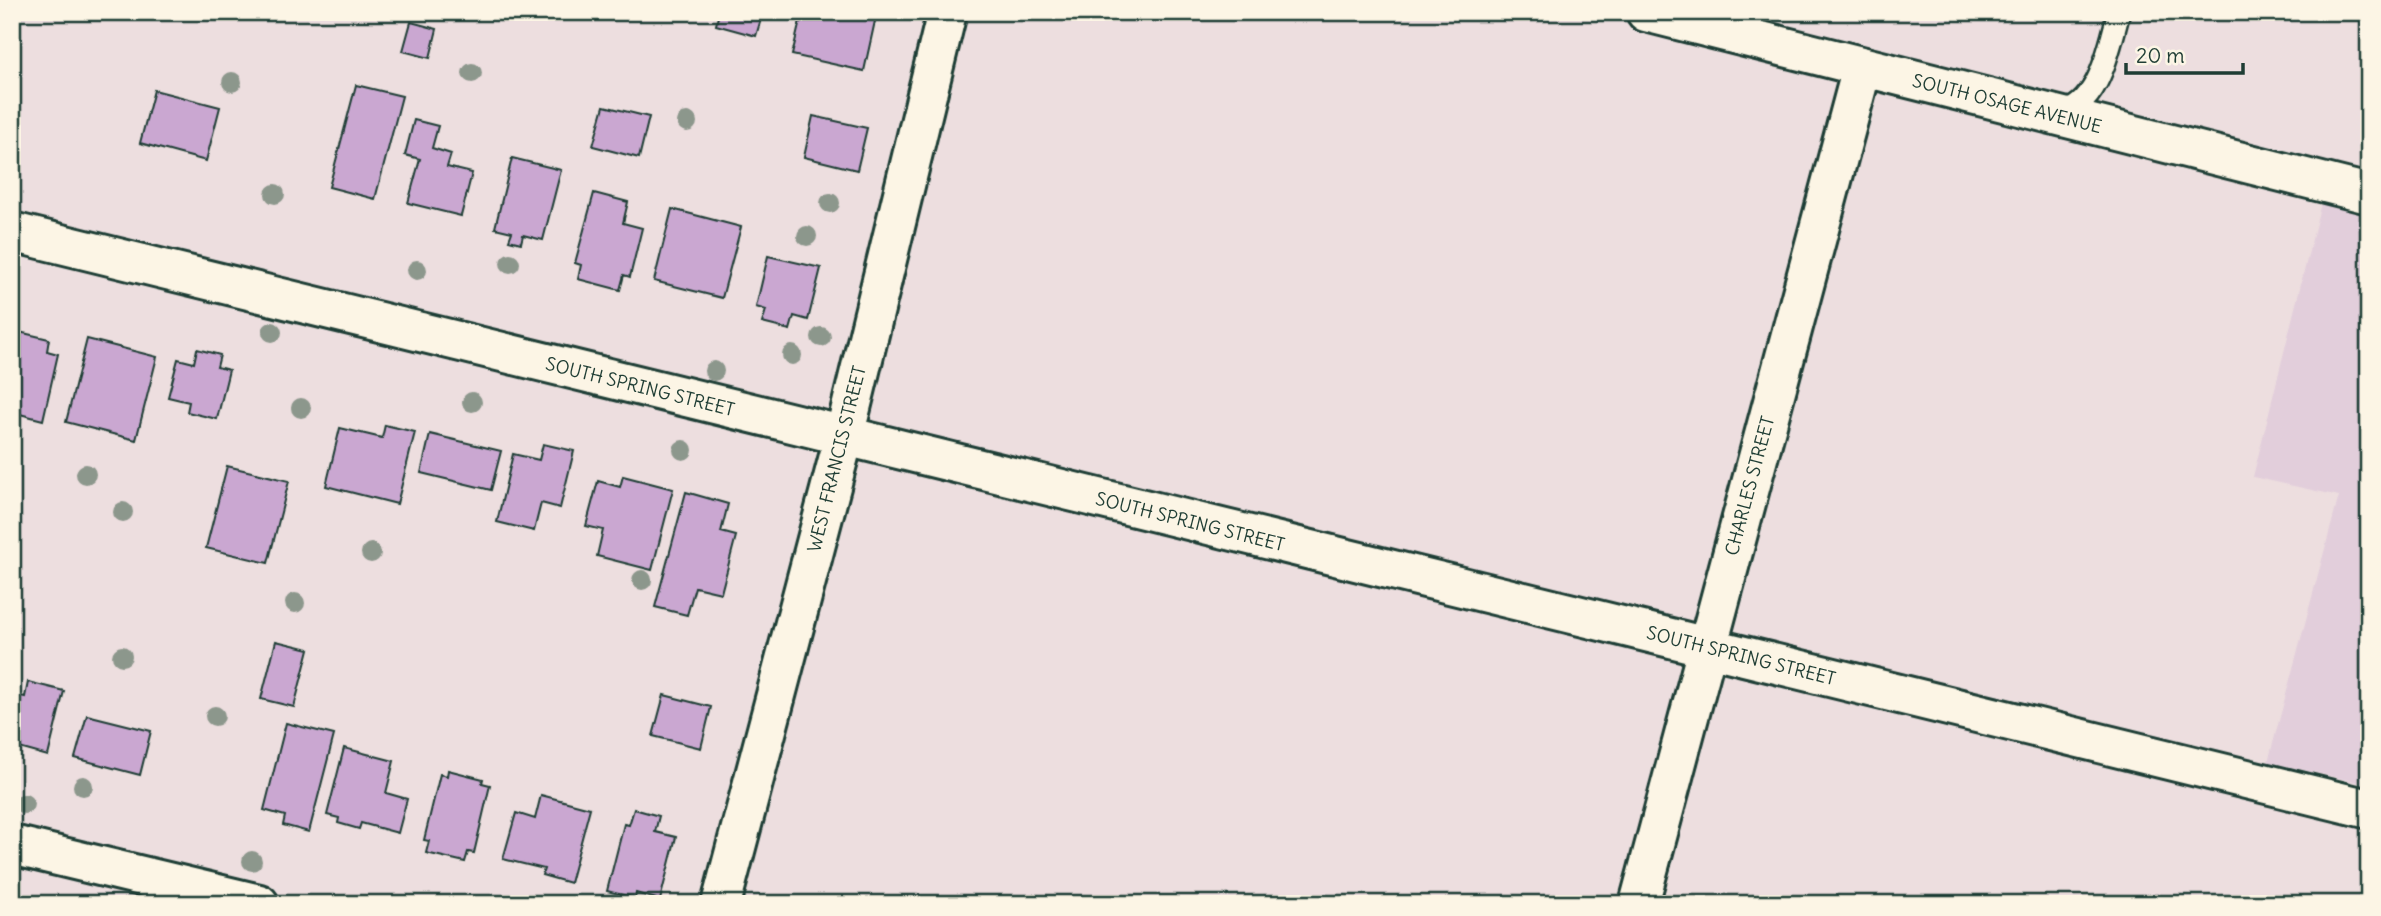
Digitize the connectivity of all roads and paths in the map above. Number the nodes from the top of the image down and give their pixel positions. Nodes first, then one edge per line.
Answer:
1 (947, 12) edge
2 (1646, 12) edge
3 (2119, 12) edge
4 (1862, 68) junction
5 (2052, 115) junction
6 (2369, 194) edge
7 (12, 232) edge
8 (844, 437) junction
9 (1706, 648) junction
10 (2369, 809) edge
11 (12, 845) edge
12 (260, 904) edge
13 (721, 904) edge
14 (1639, 904) edge

1 - 8 street, WEST FRANCIS STREET
2 - 4 street, SOUTH OSAGE AVENUE
3 - 5 lane
4 - 5 street, SOUTH OSAGE AVENUE
4 - 9 street, CHARLES STREET
5 - 6 street, SOUTH OSAGE AVENUE
7 - 8 street, SOUTH SPRING STREET
8 - 9 street, SOUTH SPRING STREET
8 - 13 street, WEST FRANCIS STREET
9 - 10 street, SOUTH SPRING STREET
9 - 14 street, CHARLES STREET
11 - 12 street

